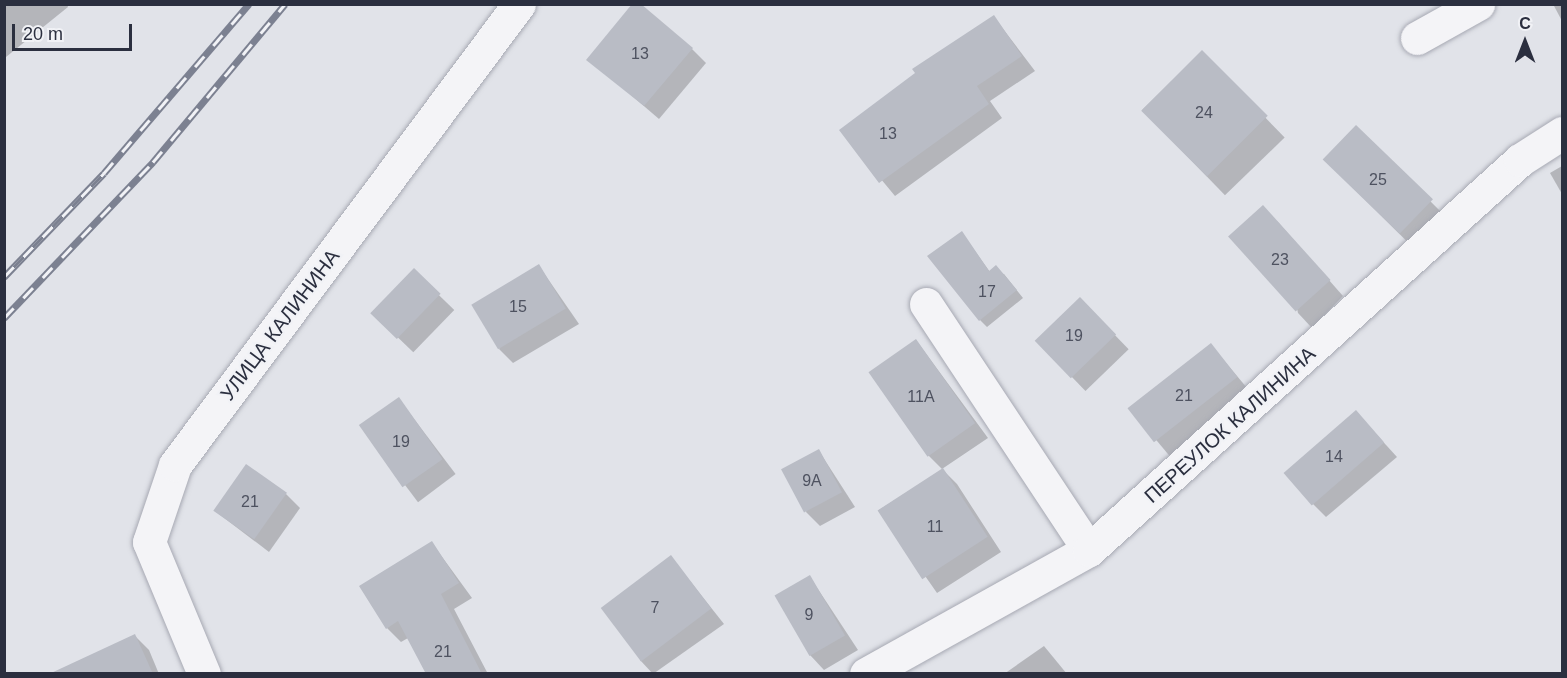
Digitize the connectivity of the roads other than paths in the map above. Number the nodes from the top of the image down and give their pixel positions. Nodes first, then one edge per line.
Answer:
1 (519, 4) edge
2 (1478, 4) edge
3 (1418, 38) dead end
4 (1563, 133) edge
5 (926, 304) dead end
6 (1089, 550) junction
7 (204, 674) edge
8 (866, 674) edge

1 - 7 street, УЛИЦА КАЛИНИНА
2 - 3 street
4 - 6 street, ПЕРЕУЛОК КАЛИНИНА
5 - 6 street
6 - 8 street, ПЕРЕУЛОК КАЛИНИНА

